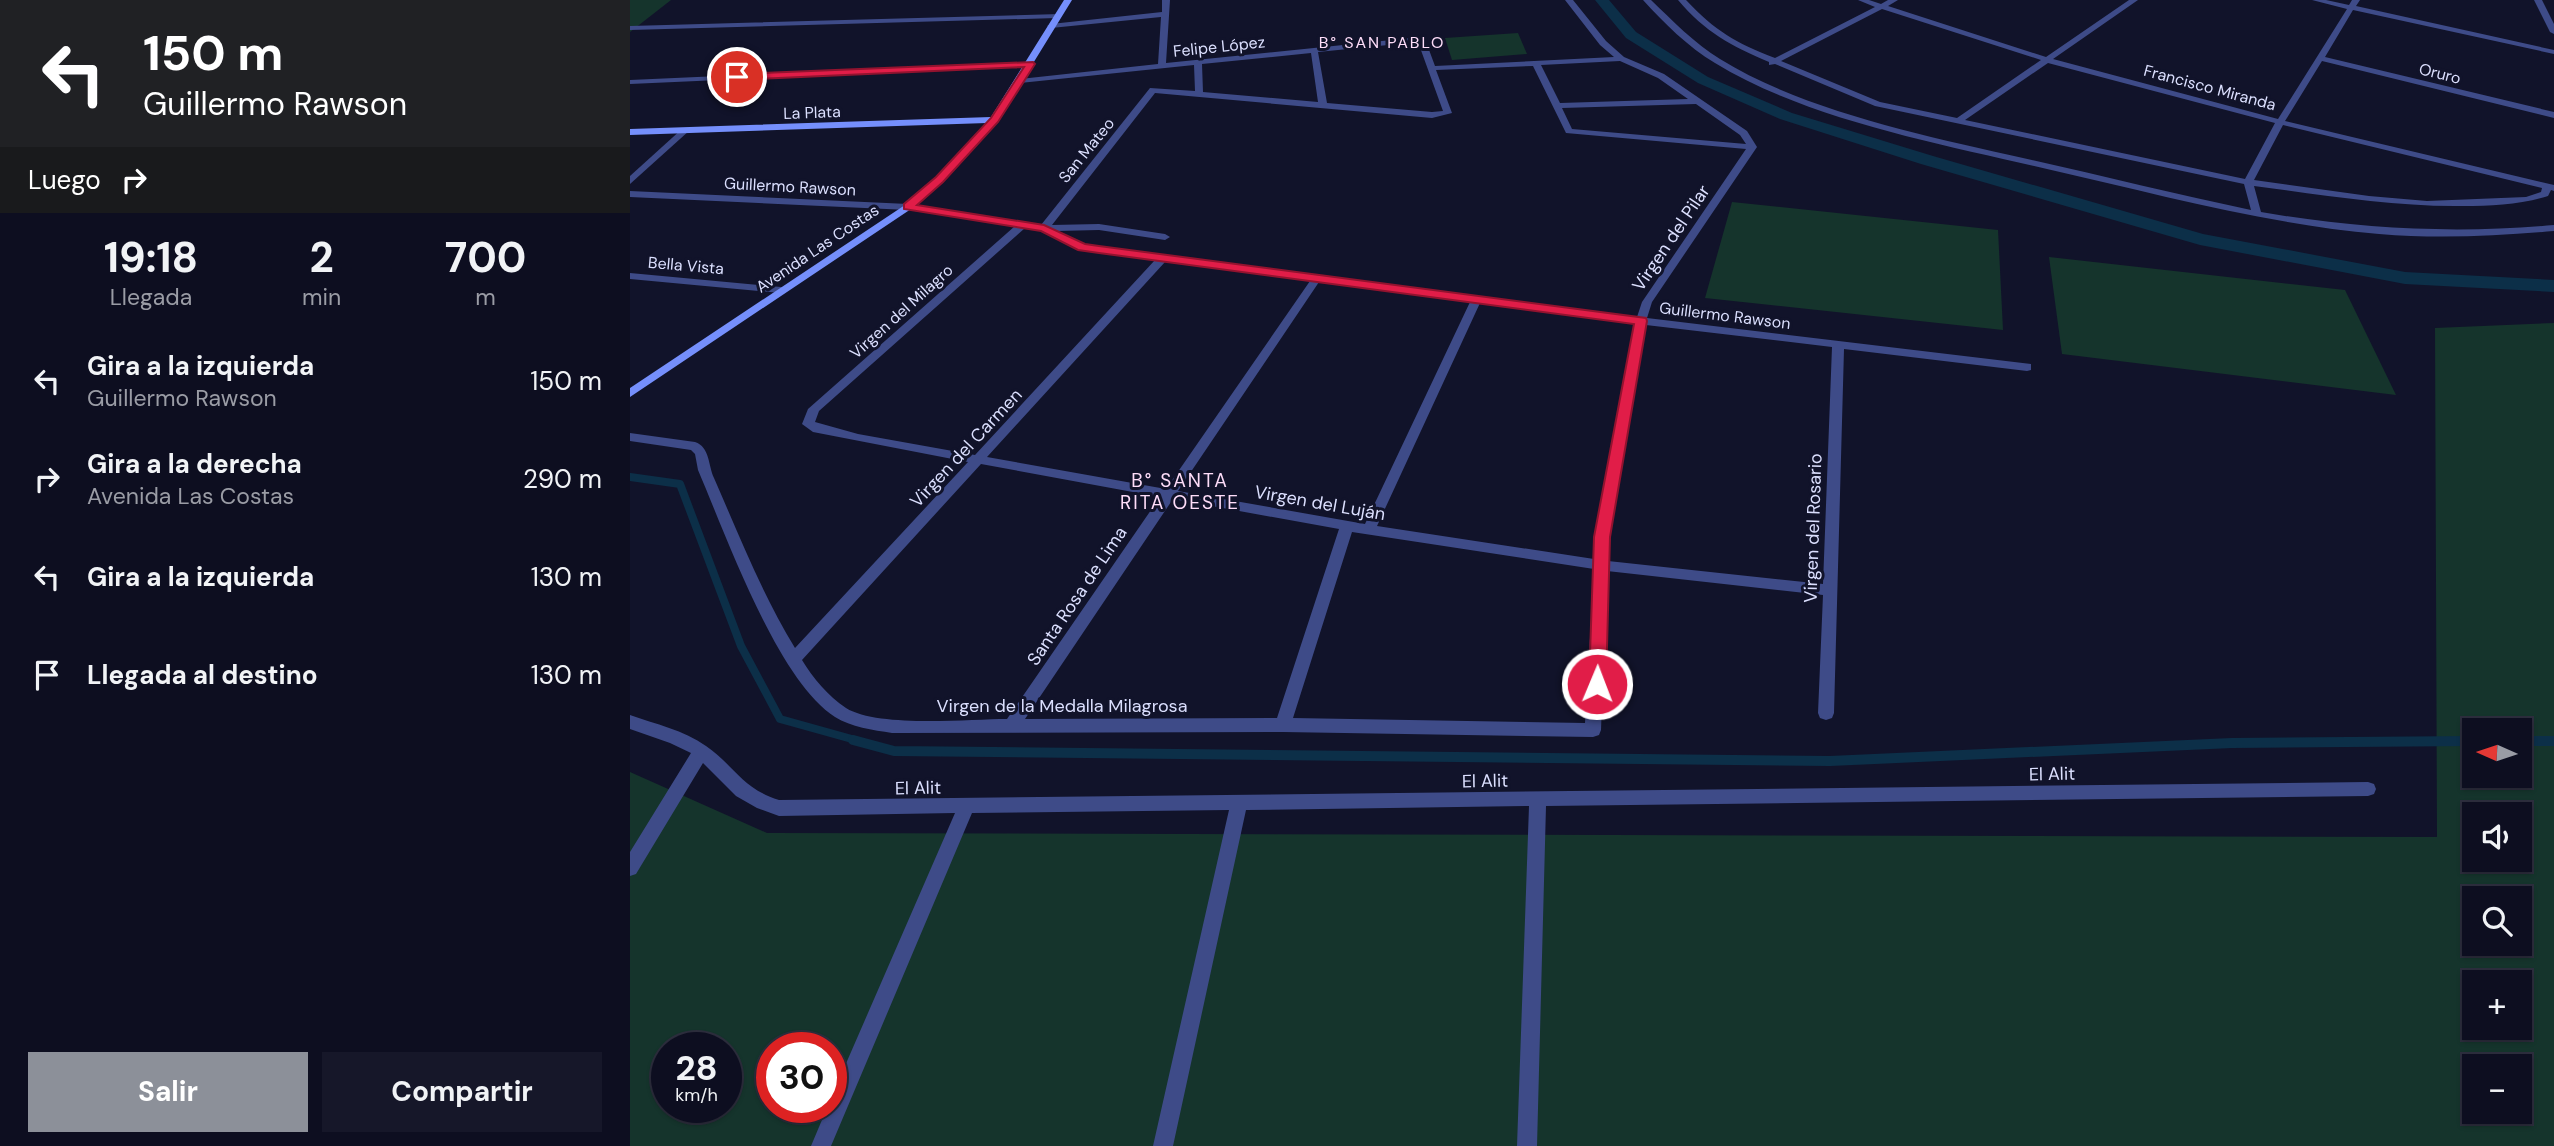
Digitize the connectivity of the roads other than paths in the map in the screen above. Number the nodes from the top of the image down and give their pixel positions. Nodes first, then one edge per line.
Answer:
1 (1068, 0) edge
2 (1166, 0) edge
3 (1569, 0) edge
4 (1647, 0) edge
5 (1682, 0) edge
6 (1862, 0) edge
7 (1894, 0) edge
8 (2134, 0) edge
9 (2316, 0) edge
10 (2538, 0) edge
11 (2354, 4) edge
12 (1881, 7) junction
13 (1165, 14) junction
14 (1057, 16) junction
15 (1051, 26) junction
16 (630, 28) edge
17 (2554, 32) edge
18 (1314, 50) junction
19 (2554, 52) edge
20 (2319, 58) junction
21 (1621, 59) junction
22 (2048, 60) junction
23 (1198, 62) junction
24 (1535, 62) junction
25 (1772, 62) junction
26 (1030, 64) junction
27 (1162, 66) junction
28 (1434, 68) junction
29 (1020, 80) junction
30 (630, 82) edge
31 (1199, 92) junction
32 (1696, 101) junction
33 (1878, 104) junction
34 (1323, 105) junction
35 (1558, 106) junction
36 (2554, 115) edge
37 (1853, 118) junction
38 (994, 120) junction
39 (1958, 121) junction
40 (2280, 122) junction
41 (686, 130) junction
42 (630, 132) edge
43 (1752, 148) junction
44 (630, 181) edge
45 (2248, 182) junction
46 (2550, 188) edge
47 (630, 194) edge
48 (908, 207) junction
49 (2257, 213) junction
50 (1021, 226) junction
51 (1044, 228) junction
52 (2554, 228) edge
53 (1165, 237) dead end
54 (1163, 258) junction
55 (630, 276) edge
56 (1316, 279) junction
57 (781, 290) junction
58 (1477, 299) junction
59 (1641, 321) junction
60 (1838, 345) junction
61 (2027, 367) dead end
62 (630, 393) edge
63 (808, 424) joint
64 (630, 437) edge
65 (979, 460) junction
66 (1167, 494) junction
67 (1347, 525) junction
68 (1369, 529) junction
69 (1599, 565) junction
70 (1831, 590) junction
71 (793, 660) junction
72 (1826, 713) dead end
73 (630, 722) edge
74 (1283, 725) junction
75 (1011, 726) junction
76 (1593, 730) joint
77 (701, 752) junction
78 (2368, 789) dead end
79 (1538, 799) junction
80 (1239, 803) junction
81 (966, 807) junction
82 (630, 868) edge
83 (821, 1146) edge
84 (1163, 1146) edge
85 (1527, 1146) edge

1 - 14 main road, Avenida Las Costas
2 - 13 street
3 - 21 street
4 - 37 street
5 - 25 street
6 - 12 street, Francisco Miranda
7 - 12 street
8 - 22 street
9 - 11 street
10 - 17 street
11 - 19 street
11 - 20 street
12 - 22 street, Francisco Miranda
12 - 25 street
13 - 15 street
13 - 27 street
14 - 15 main road, Avenida Las Costas
14 - 16 street
15 - 26 main road, Avenida Las Costas
18 - 23 street, Felipe López
18 - 28 street, Felipe López
18 - 34 street
20 - 36 street, Oruro
20 - 40 street
21 - 24 street
21 - 32 street
22 - 39 street
22 - 40 street, Francisco Miranda
23 - 27 street, Felipe López
23 - 31 street
24 - 28 street
24 - 35 street
25 - 33 street
26 - 29 main road, Avenida Las Costas
26 - 30 street
27 - 29 street, Felipe López
28 - 34 street
29 - 38 main road, Avenida Las Costas
31 - 34 street
31 - 51 street, San Mateo
32 - 35 street
32 - 43 street
33 - 37 street
33 - 39 street
35 - 43 street
37 - 49 street
38 - 41 main road, La Plata
38 - 48 main road, Avenida Las Costas
39 - 45 street
40 - 45 street
40 - 46 street, Francisco Miranda
41 - 42 main road, La Plata
41 - 44 street
43 - 59 street, Virgen del Pilar
45 - 46 street
45 - 49 street
47 - 48 street, Guillermo Rawson
48 - 50 street, Guillermo Rawson
48 - 57 main road, Avenida Las Costas
49 - 52 street
50 - 51 street, Guillermo Rawson
50 - 63 street, Virgen del Milagro
51 - 53 street
51 - 54 street, Guillermo Rawson
54 - 56 street, Guillermo Rawson
54 - 65 street, Virgen del Carmen
55 - 57 street, Bella Vista
56 - 58 street, Guillermo Rawson
56 - 66 street, Santa Rosa de Lima
57 - 62 main road, Avenida Las Costas
58 - 59 street, Guillermo Rawson
58 - 68 street
59 - 60 street, Guillermo Rawson
59 - 69 street, Virgen del Pilar
60 - 61 street, Guillermo Rawson
60 - 70 street, Virgen del Rosario
63 - 65 street, Virgen del Luján
64 - 71 street, Virgen de la Medalla Milagrosa
65 - 66 street, Virgen del Luján
65 - 71 street, Virgen del Carmen
66 - 67 street, Virgen del Luján
66 - 75 street, Santa Rosa de Lima
67 - 68 street, Virgen del Luján
67 - 74 street
68 - 69 street, Virgen del Luján
69 - 70 street, Virgen del Luján
69 - 76 street, Virgen del Pilar
70 - 72 street, Virgen del Rosario
71 - 75 street, Virgen de la Medalla Milagrosa
73 - 77 street, El Alit
74 - 75 street, Virgen de la Medalla Milagrosa
74 - 76 street, Virgen de la Medalla Milagrosa
77 - 81 street, El Alit
77 - 82 street
78 - 79 street, El Alit
79 - 80 street, El Alit
79 - 85 street
80 - 81 street, El Alit
80 - 84 street
81 - 83 street

